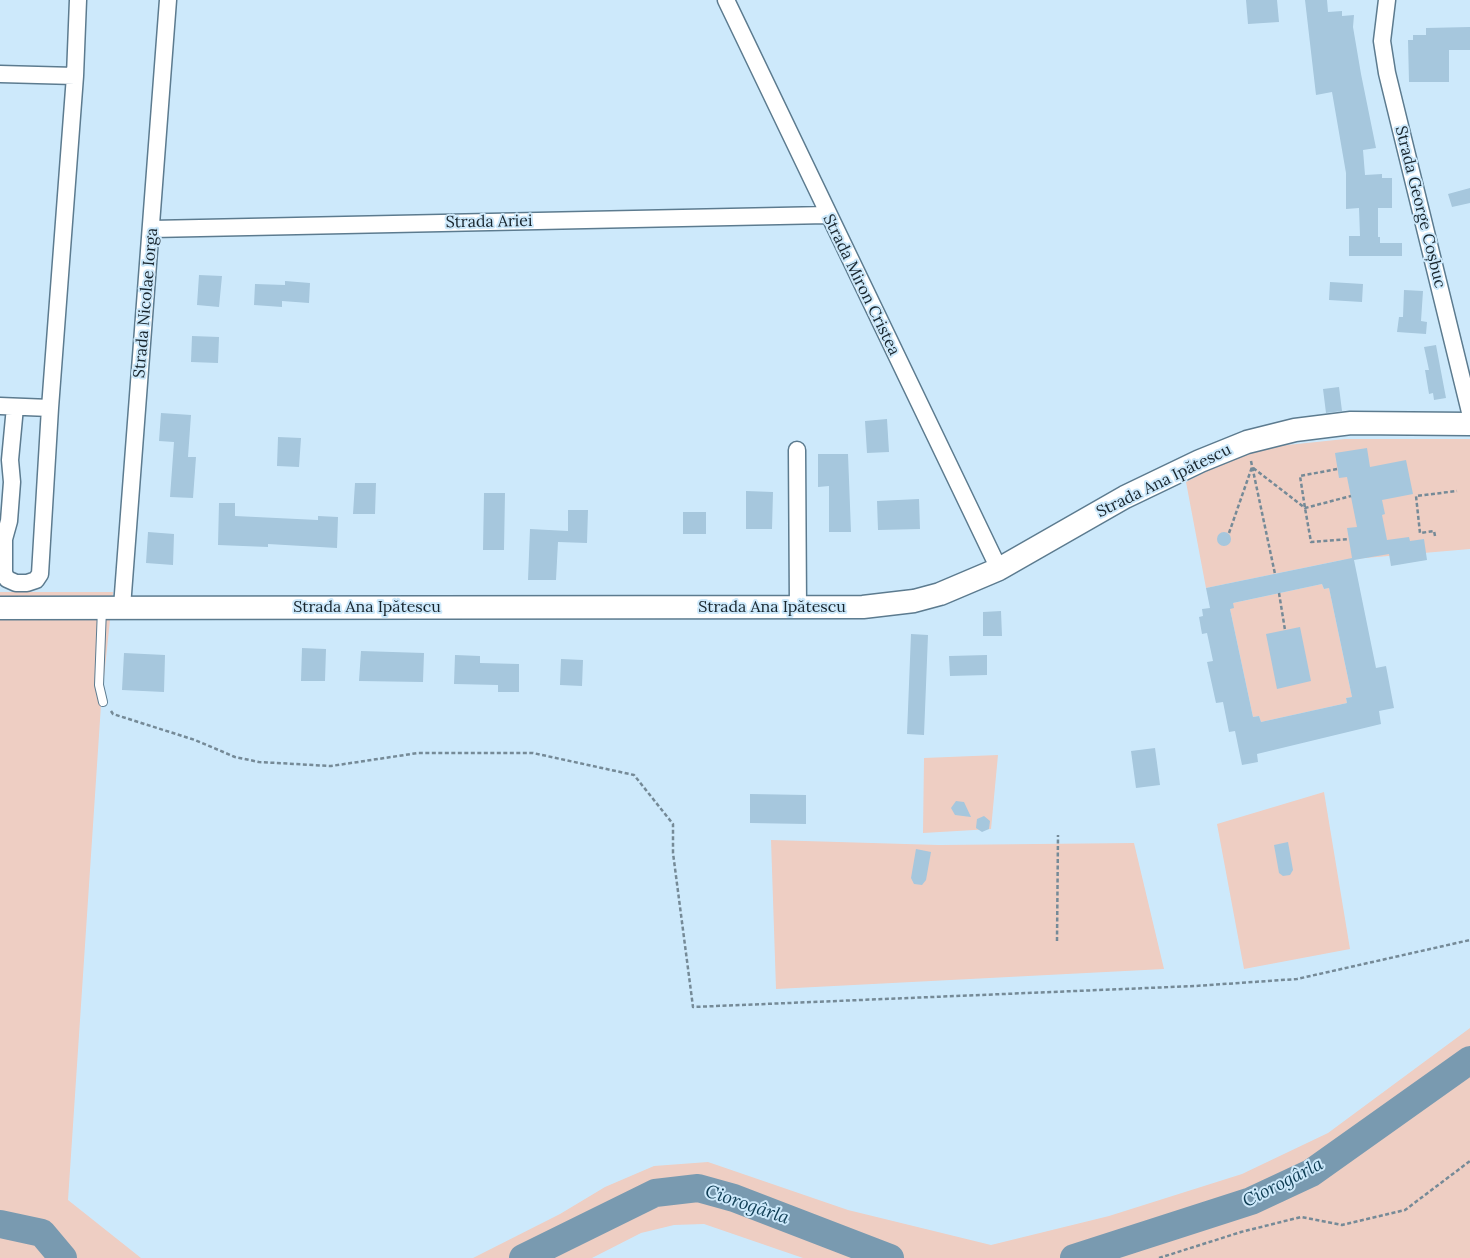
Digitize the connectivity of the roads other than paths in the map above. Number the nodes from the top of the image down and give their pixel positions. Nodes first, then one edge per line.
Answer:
1 (78, 0) edge
2 (168, 0) edge
3 (726, 0) edge
4 (1387, 0) edge
5 (0, 74) edge
6 (75, 76) junction
7 (827, 215) junction
8 (152, 229) junction
9 (7, 406) edge
10 (50, 408) junction
11 (1470, 412) edge
12 (1470, 424) edge
13 (797, 450) dead end
14 (999, 569) junction
15 (16, 583) junction
16 (17, 607) edge
17 (112, 607) junction
18 (798, 607) junction
19 (103, 702) road end

1 - 6 street
2 - 8 street, Strada Nicolae Iorga
3 - 7 street, Strada Miron Cristea
4 - 11 street, Strada George Coșbuc
5 - 6 street
6 - 10 street
7 - 8 street, Strada Ariei
7 - 14 street, Strada Miron Cristea
8 - 17 street, Strada Nicolae Iorga
9 - 10 street
9 - 15 street
10 - 15 street
12 - 14 main road, Strada Ana Ipătescu
13 - 18 street
14 - 18 main road, Strada Ana Ipătescu
15 - 16 street
16 - 17 main road, Strada Ana Ipătescu
17 - 18 main road, Strada Ana Ipătescu
17 - 19 lane

